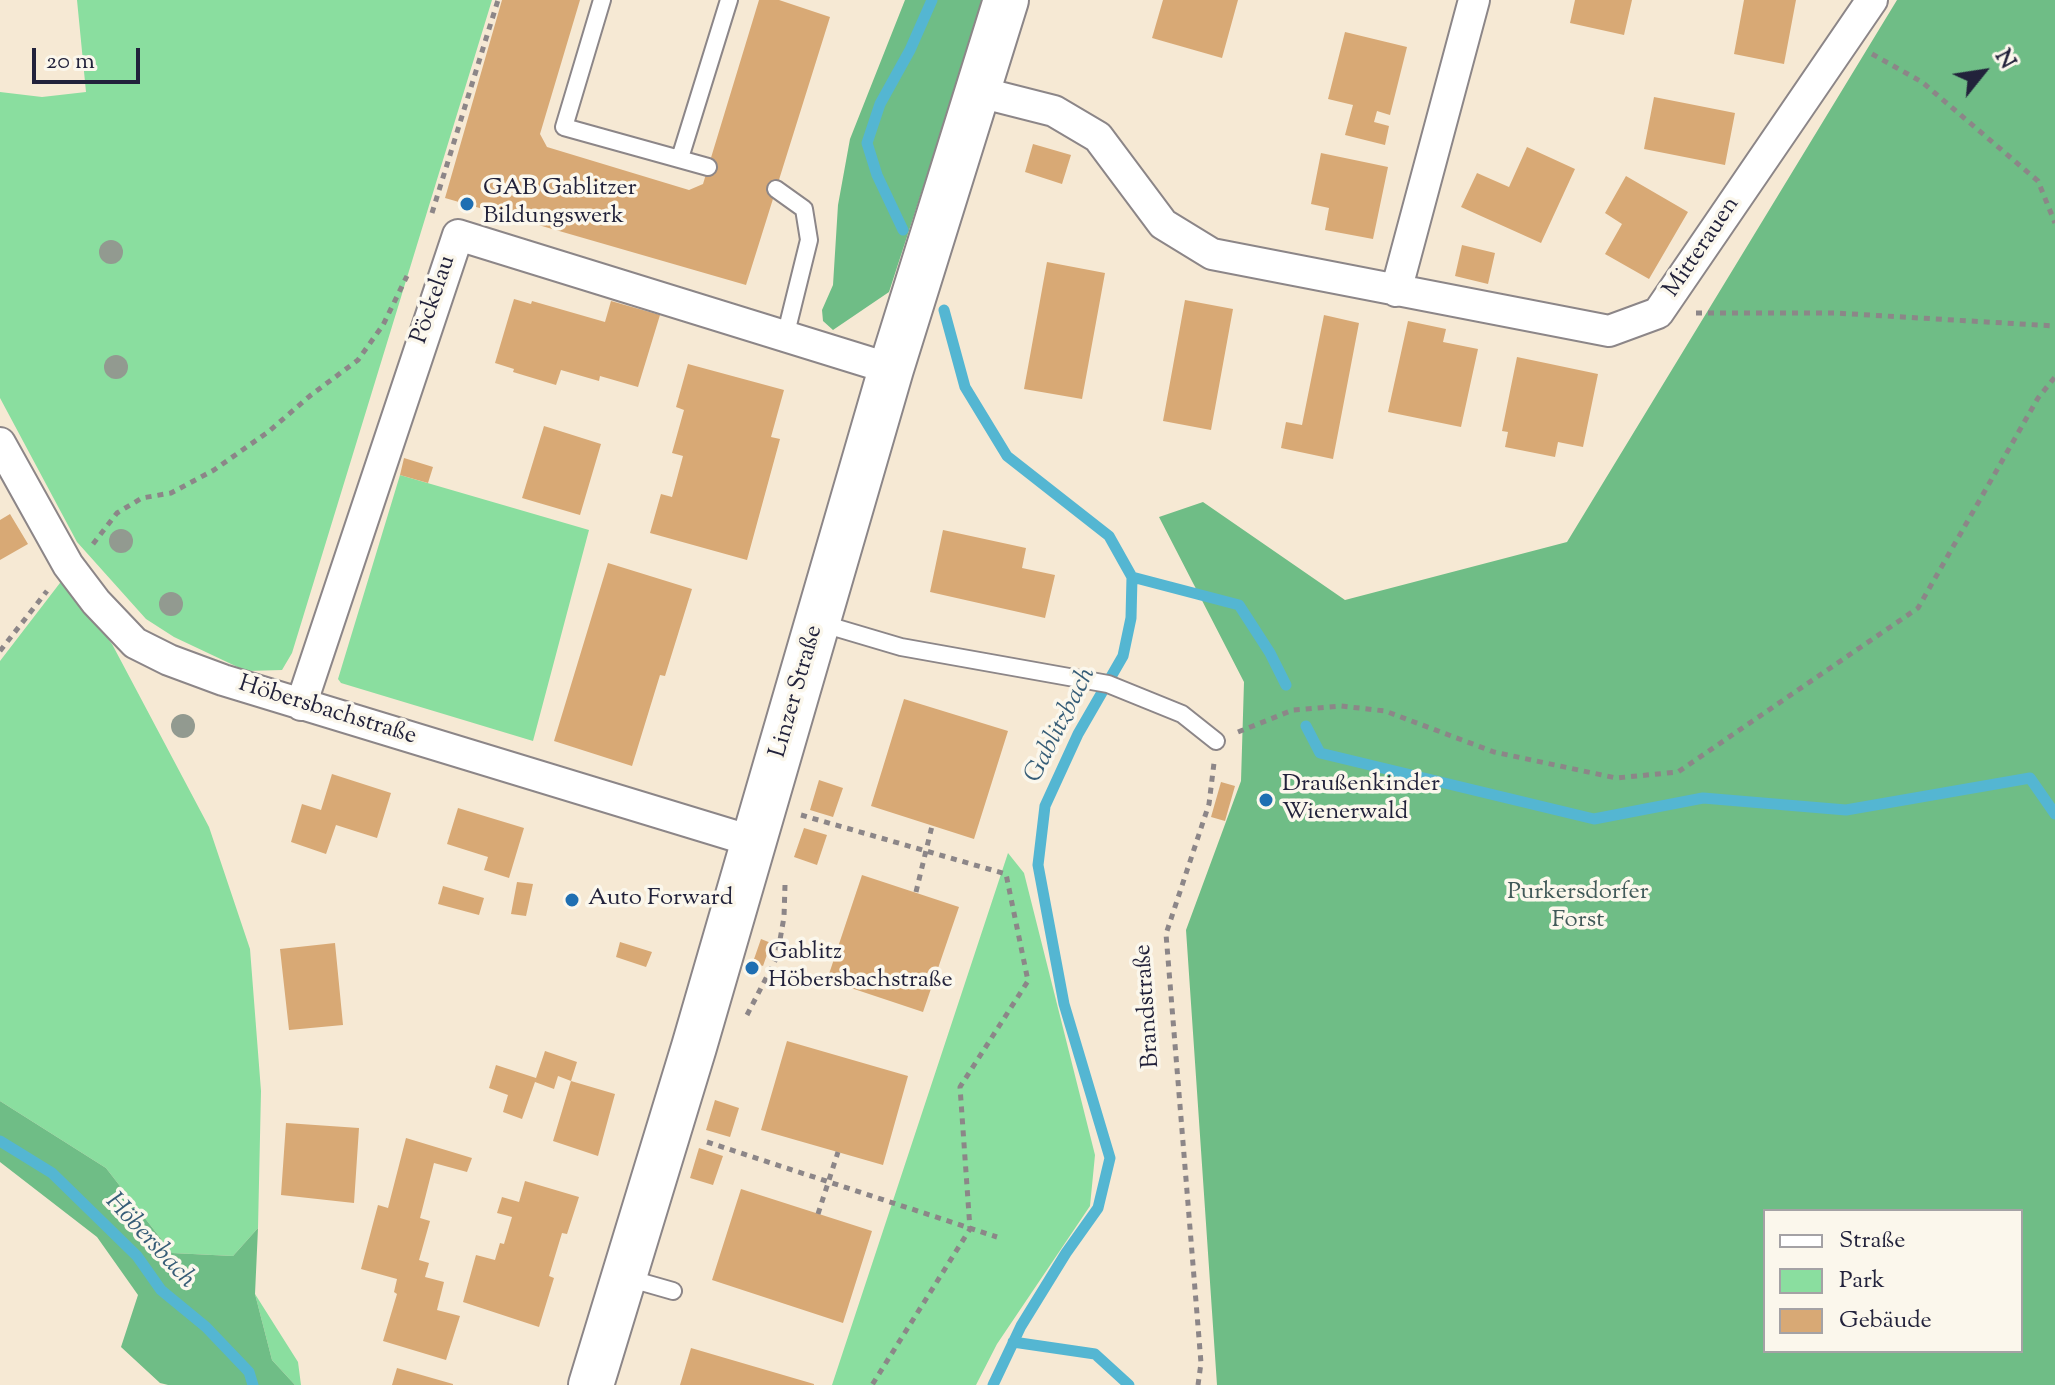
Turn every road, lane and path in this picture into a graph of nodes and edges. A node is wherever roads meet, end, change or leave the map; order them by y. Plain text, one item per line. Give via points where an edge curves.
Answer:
1 (602, 0) edge
2 (729, 0) edge
3 (1006, 0) edge
4 (1474, 0) edge
5 (1872, 0) edge
6 (1845, 39) junction
7 (979, 92) junction
8 (680, 158) junction
9 (708, 167) dead end
10 (776, 189) dead end
11 (2055, 223) edge
12 (412, 268) dead end
13 (1396, 291) junction
14 (1658, 313) junction
15 (2055, 326) edge
16 (785, 337) junction
17 (891, 369) junction
18 (2055, 377) edge
19 (0, 443) edge
20 (68, 565) junction
21 (819, 623) junction
22 (0, 651) edge
23 (301, 705) junction
24 (1216, 741) junction
25 (800, 815) dead end
26 (932, 826) dead end
27 (755, 842) junction
28 (927, 851) junction
29 (916, 892) dead end
30 (706, 1142) dead end
31 (838, 1152) dead end
32 (826, 1181) junction
33 (818, 1214) dead end
34 (970, 1229) junction
35 (997, 1237) dead end
36 (624, 1277) junction
37 (673, 1291) dead end
38 (591, 1385) edge
39 (872, 1385) edge
40 (1198, 1385) edge

1 - 8 lane via 564,127
2 - 8 lane
3 - 7 main road, Linzer Straße
4 - 13 street
5 - 6 street, Mitterauen
6 - 11 path via 1922,82 2038,181
6 - 14 street, Mitterauen
7 - 13 street, Mitterauen via 1054,111 1098,137 1163,224 1212,254
7 - 17 main road, Linzer Straße
8 - 9 lane
10 - 16 lane via 804,209 809,240
12 - 20 path via 358,360 214,470 117,513 98,539
13 - 14 street, Mitterauen via 1609,331
14 - 15 path via 1835,313
16 - 17 street, Pöckelau
16 - 23 street, Pöckelau via 458,235
17 - 21 main road, Linzer Straße
18 - 24 path via 1918,608 1678,772 1616,778 1494,752 1385,711 1341,706 1293,710
19 - 20 street, Höbersbachstraße
20 - 22 path
20 - 23 street, Höbersbachstraße via 135,643 209,675
21 - 24 lane via 901,647 1118,688 1182,714
21 - 27 main road, Linzer Straße
23 - 27 street, Höbersbachstraße
24 - 40 path, Brandstraße via 1209,804 1166,934 1201,1363
25 - 28 path
26 - 28 path
27 - 36 main road, Linzer Straße
28 - 29 path
28 - 34 path via 1006,874 1028,981 960,1087
30 - 32 path
31 - 32 path
32 - 33 path
32 - 34 path
34 - 35 path
34 - 39 path
36 - 37 lane
36 - 38 main road, Linzer Straße

